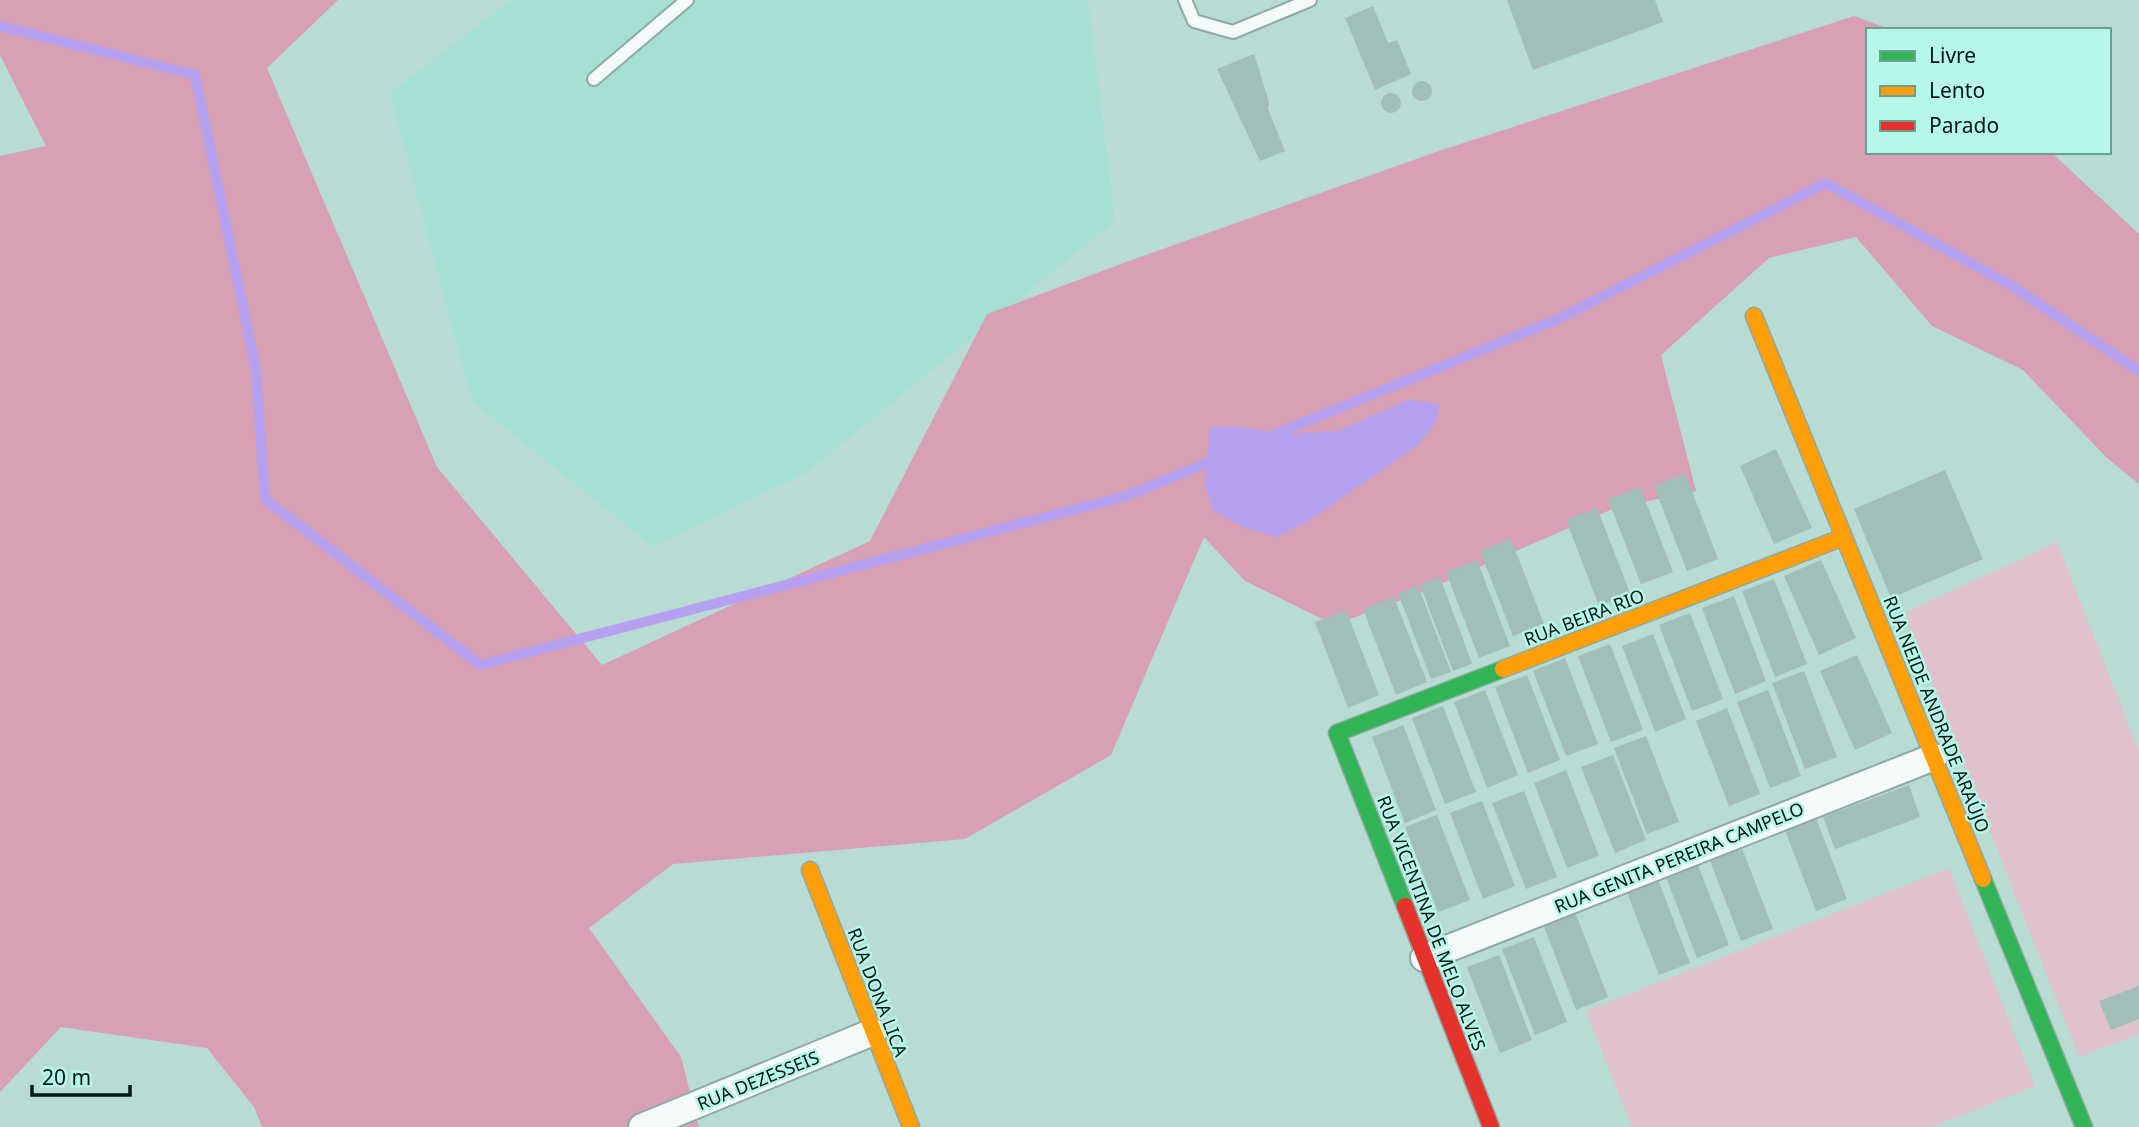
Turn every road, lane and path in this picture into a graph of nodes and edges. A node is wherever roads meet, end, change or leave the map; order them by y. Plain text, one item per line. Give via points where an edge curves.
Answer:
1 (687, 0) edge
2 (1185, 0) edge
3 (1310, 0) edge
4 (594, 79) dead end
5 (1754, 316) dead end
6 (1844, 537) junction
7 (1338, 733) joint
8 (1934, 757) junction
9 (810, 870) dead end
10 (1424, 958) junction
11 (873, 1032) junction
12 (642, 1127) edge
13 (911, 1127) edge
14 (1491, 1127) edge
15 (2084, 1127) edge

1 - 4 lane
2 - 3 lane via 1194,21 1233,32
5 - 6 street, RUA NEIDE ANDRADE ARAÚJO
6 - 7 street, RUA BEIRA RIO
6 - 8 street, RUA NEIDE ANDRADE ARAÚJO
7 - 10 street, RUA VICENTINA DE MELO ALVES
8 - 10 street, RUA GENITA PEREIRA CAMPELO
8 - 15 street, RUA NEIDE ANDRADE ARAÚJO
9 - 11 street, RUA DONA LICA
10 - 14 street, RUA VICENTINA DE MELO ALVES
11 - 12 street, RUA DEZESSEIS
11 - 13 street, RUA DONA LICA

